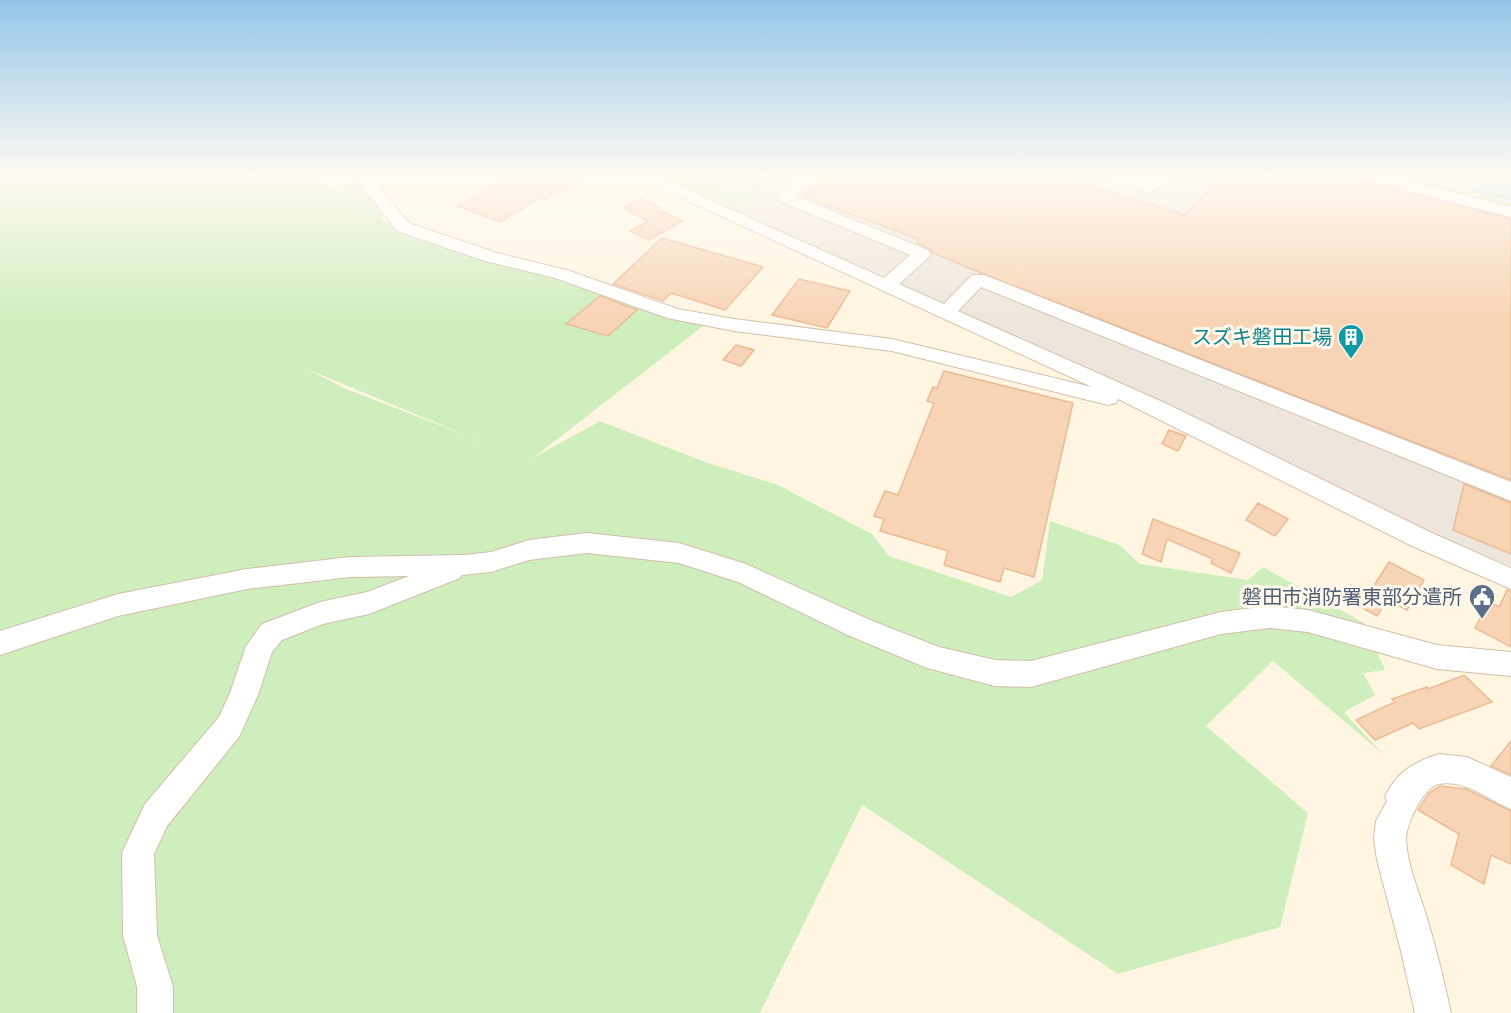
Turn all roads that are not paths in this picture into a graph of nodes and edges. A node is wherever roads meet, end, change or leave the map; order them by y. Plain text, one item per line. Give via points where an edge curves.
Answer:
1 (400, 223) edge
2 (747, 223) edge
3 (847, 223) edge
4 (886, 286) junction
5 (945, 313) junction
6 (1157, 408) junction
7 (1511, 492) edge
8 (465, 565) junction
9 (1511, 579) edge
10 (0, 643) edge
11 (1511, 664) edge
12 (1511, 794) edge
13 (155, 1013) edge
14 (1432, 1013) edge

1 - 6 street via 674,314 892,345
2 - 4 street
3 - 4 street via 922,254
4 - 5 street
5 - 6 street
5 - 7 street via 978,279
6 - 9 street via 1420,539
8 - 10 street via 350,567 248,579 118,605
8 - 11 street via 491,562 529,550 587,543 679,553 746,574 860,628 938,659 995,673 1031,674 1221,623 1269,617 1308,621 1437,657
8 - 13 street via 369,603 320,613 272,632 260,646 229,726 156,815 138,853 140,935 155,987
12 - 14 street via 1476,773 1435,768 1411,781 1401,797 1404,803 1392,821 1393,860

